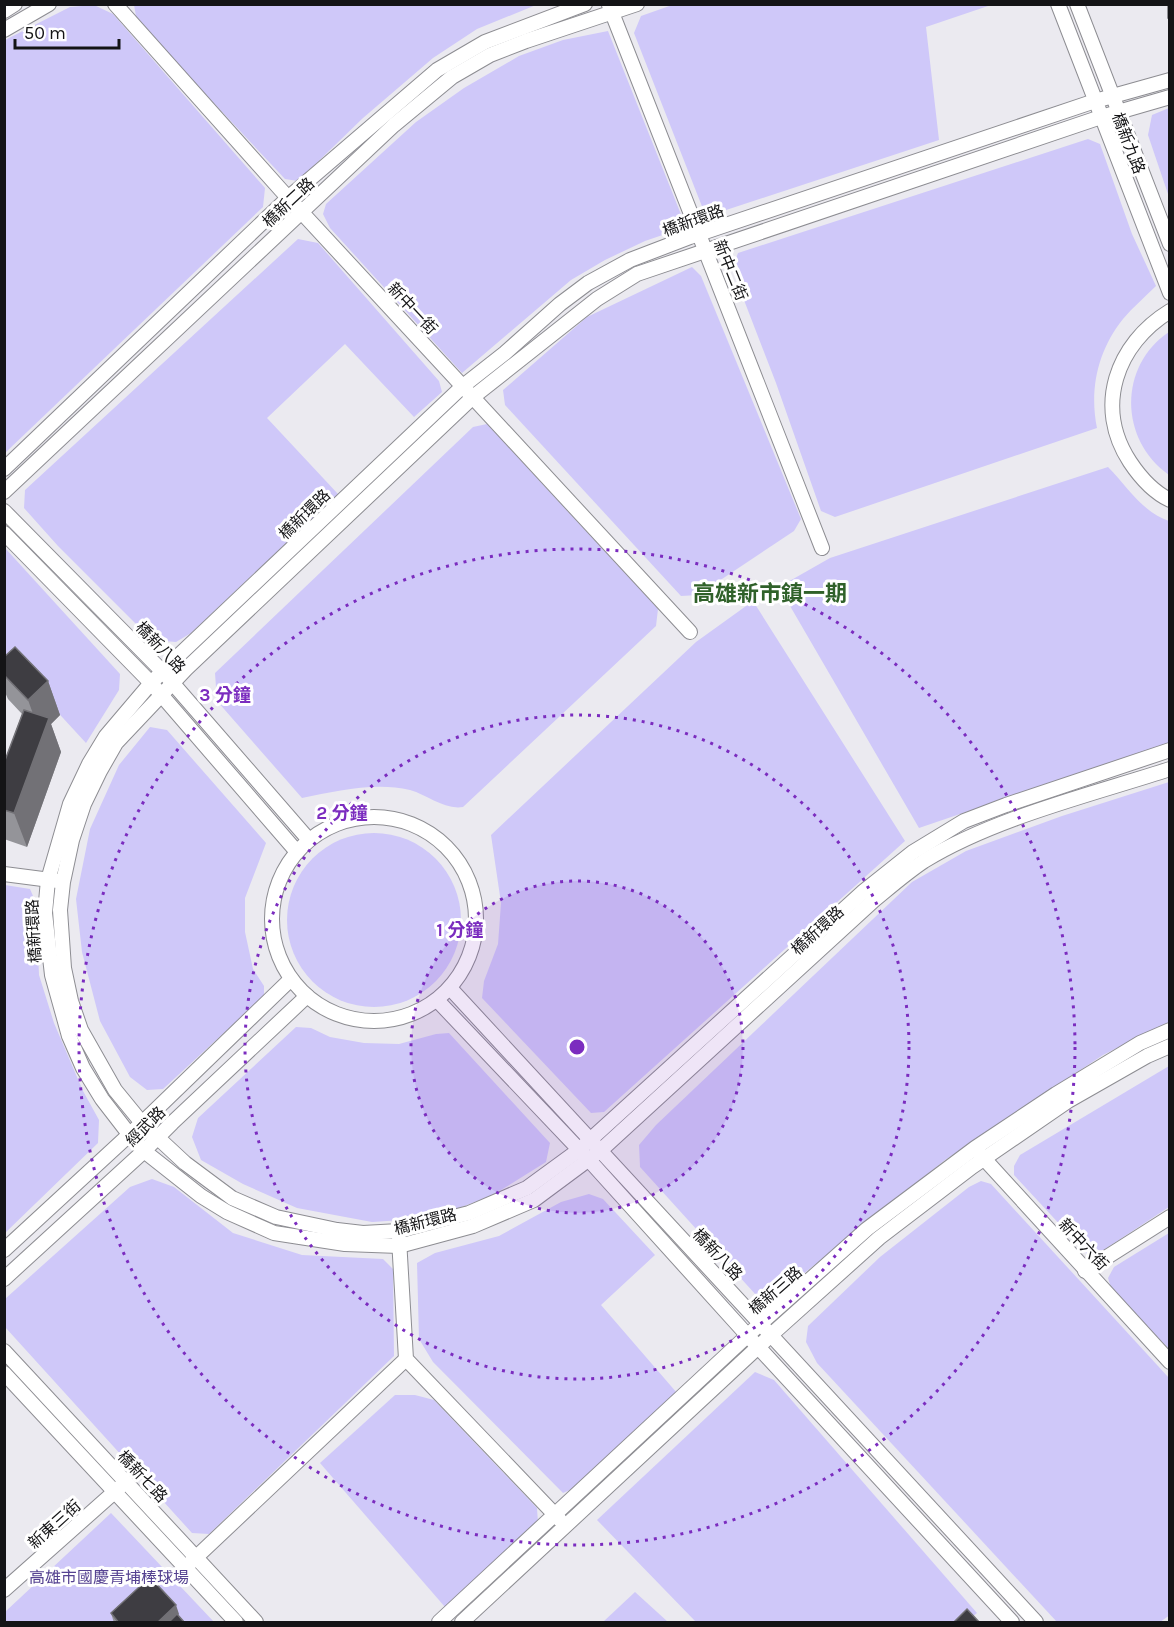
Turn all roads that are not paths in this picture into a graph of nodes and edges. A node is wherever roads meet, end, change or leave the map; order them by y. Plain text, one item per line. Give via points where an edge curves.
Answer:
1 (15, 4) edge
2 (49, 4) edge
3 (115, 4) edge
4 (585, 4) edge
5 (637, 4) edge
6 (1058, 4) edge
7 (1077, 4) edge
8 (611, 8) edge
9 (4, 11) edge
10 (4, 30) edge
11 (1170, 80) edge
12 (1112, 96) junction
13 (1170, 97) edge
14 (1095, 101) junction
15 (1119, 112) junction
16 (1101, 117) junction
17 (289, 198) junction
18 (301, 212) junction
19 (699, 234) junction
20 (1170, 244) edge
21 (705, 251) junction
22 (1170, 293) edge
23 (1170, 311) edge
24 (463, 386) junction
25 (473, 397) junction
26 (4, 469) edge
27 (4, 492) edge
28 (1170, 500) edge
29 (4, 511) edge
30 (4, 534) edge
31 (822, 548) dead end
32 (690, 632) dead end
33 (167, 678) junction
34 (151, 683) junction
35 (161, 694) junction
36 (1170, 750) edge
37 (1170, 769) edge
38 (309, 840) junction
39 (297, 852) junction
40 (4, 874) edge
41 (48, 880) junction
42 (63, 882) junction
43 (291, 979) junction
44 (450, 988) junction
45 (307, 996) junction
46 (437, 1000) junction
47 (1170, 1030) edge
48 (1170, 1046) edge
49 (142, 1123) junction
50 (129, 1134) junction
51 (156, 1138) junction
52 (590, 1140) junction
53 (579, 1150) junction
54 (144, 1151) junction
55 (979, 1154) junction
56 (595, 1155) junction
57 (1170, 1217) edge
58 (399, 1231) junction
59 (399, 1246) junction
60 (4, 1250) edge
61 (1085, 1270) junction
62 (4, 1279) edge
63 (760, 1324) junction
64 (771, 1335) junction
65 (748, 1336) junction
66 (758, 1347) junction
67 (4, 1351) edge
68 (406, 1359) junction
69 (1170, 1362) edge
70 (4, 1373) edge
71 (126, 1482) junction
72 (114, 1491) junction
73 (555, 1515) junction
74 (566, 1526) junction
75 (196, 1558) junction
76 (185, 1568) junction
77 (4, 1590) edge
78 (236, 1623) edge
79 (256, 1623) edge
80 (438, 1623) edge
81 (462, 1623) edge
82 (1012, 1623) edge
83 (1036, 1623) edge

1 - 9 street
2 - 10 street
3 - 17 street, 新中一街
4 - 17 street, 橋新二路 via 485,42 436,70
5 - 8 street, 橋新二路
6 - 14 street, 橋新九路
7 - 12 street, 橋新九路
8 - 18 street, 橋新二路 via 499,51 452,77 394,124
8 - 19 street, 新中二街
11 - 12 street, 橋新環路
12 - 14 street, 橋新環路
12 - 15 street, 橋新九路
13 - 15 street, 橋新環路
14 - 16 street, 橋新九路
14 - 19 street, 橋新環路
15 - 16 street, 橋新環路
15 - 20 street, 橋新九路
16 - 21 street, 橋新環路
16 - 22 street, 橋新九路
17 - 18 street, 新中一街
17 - 26 street, 橋新二路
18 - 24 street, 新中一街
18 - 27 street, 橋新二路
19 - 21 street, 新中二街
19 - 24 street, 橋新環路 via 630,260 588,284
21 - 25 street, 橋新環路 via 637,274 597,298
21 - 31 street, 新中二街
23 - 28 street via 1136,338 1122,360 1112,408 1122,450 1138,476
24 - 25 street, 新中一街
24 - 33 street, 橋新環路
25 - 32 street, 新中一街
25 - 33 street, 橋新環路
29 - 33 street, 橋新八路
30 - 34 street, 橋新八路
33 - 34 street, 橋新環路
33 - 35 street, 橋新環路
33 - 38 street, 橋新八路
34 - 35 street, 橋新八路
34 - 41 street, 橋新環路 via 106,736 89,764 70,804
35 - 39 street, 橋新八路
35 - 42 street, 橋新環路 via 116,743 100,771 75,831
36 - 52 street, 橋新環路 via 964,821 913,852 864,891
37 - 56 street, 橋新環路 via 974,835 923,862 873,901
38 - 39 street
38 - 44 street via 331,826 359,818 388,817 416,825 452,852 468,877 476,905 476,935 466,963
39 - 43 street via 278,882 272,915 276,949
40 - 41 street
41 - 42 street
41 - 50 street, 橋新環路 via 48,946 62,1014 83,1068
42 - 49 street, 橋新環路 via 62,941 71,1001 96,1060
43 - 45 street
43 - 49 street, 經武路
44 - 46 street
44 - 52 street, 橋新八路
45 - 46 street via 337,1014 371,1021 406,1016
45 - 51 street, 經武路
46 - 53 street, 橋新八路
47 - 55 street, 橋新三路 via 1140,1043 1056,1094
48 - 55 street, 橋新三路
49 - 50 street, 經武路
49 - 51 street, 橋新環路
50 - 54 street, 橋新環路
50 - 60 street, 經武路
51 - 54 street, 經武路
51 - 58 street, 橋新環路 via 232,1198 276,1217 363,1233
52 - 53 street, 橋新環路
52 - 56 street, 橋新八路
53 - 56 street, 橋新八路
53 - 58 street, 橋新環路 via 527,1188 469,1213
54 - 59 street, 橋新環路 via 201,1196 274,1233 345,1244
54 - 62 street, 經武路
55 - 61 street, 新中六街
55 - 63 street, 橋新三路 via 867,1229
55 - 64 street, 橋新三路
56 - 59 street, 橋新環路 via 534,1200 473,1226
56 - 63 street, 橋新八路
56 - 65 street, 橋新八路
57 - 61 street
58 - 59 street
59 - 68 street
61 - 69 street, 新中六街
63 - 64 street, 橋新八路
63 - 65 street, 橋新三路
64 - 66 street, 橋新三路
64 - 83 street, 橋新八路
65 - 66 street, 橋新八路
65 - 73 street, 橋新三路
66 - 74 street, 橋新三路
66 - 82 street, 橋新八路
67 - 71 street, 橋新七路
68 - 73 street
68 - 75 street
70 - 72 street, 橋新七路
71 - 72 street, 新東三街
71 - 75 street, 橋新七路
72 - 76 street, 橋新七路
72 - 77 street, 新東三街
73 - 74 street
73 - 80 street, 橋新三路
74 - 81 street, 橋新三路
75 - 76 street
75 - 79 street, 橋新七路
76 - 78 street, 橋新七路

